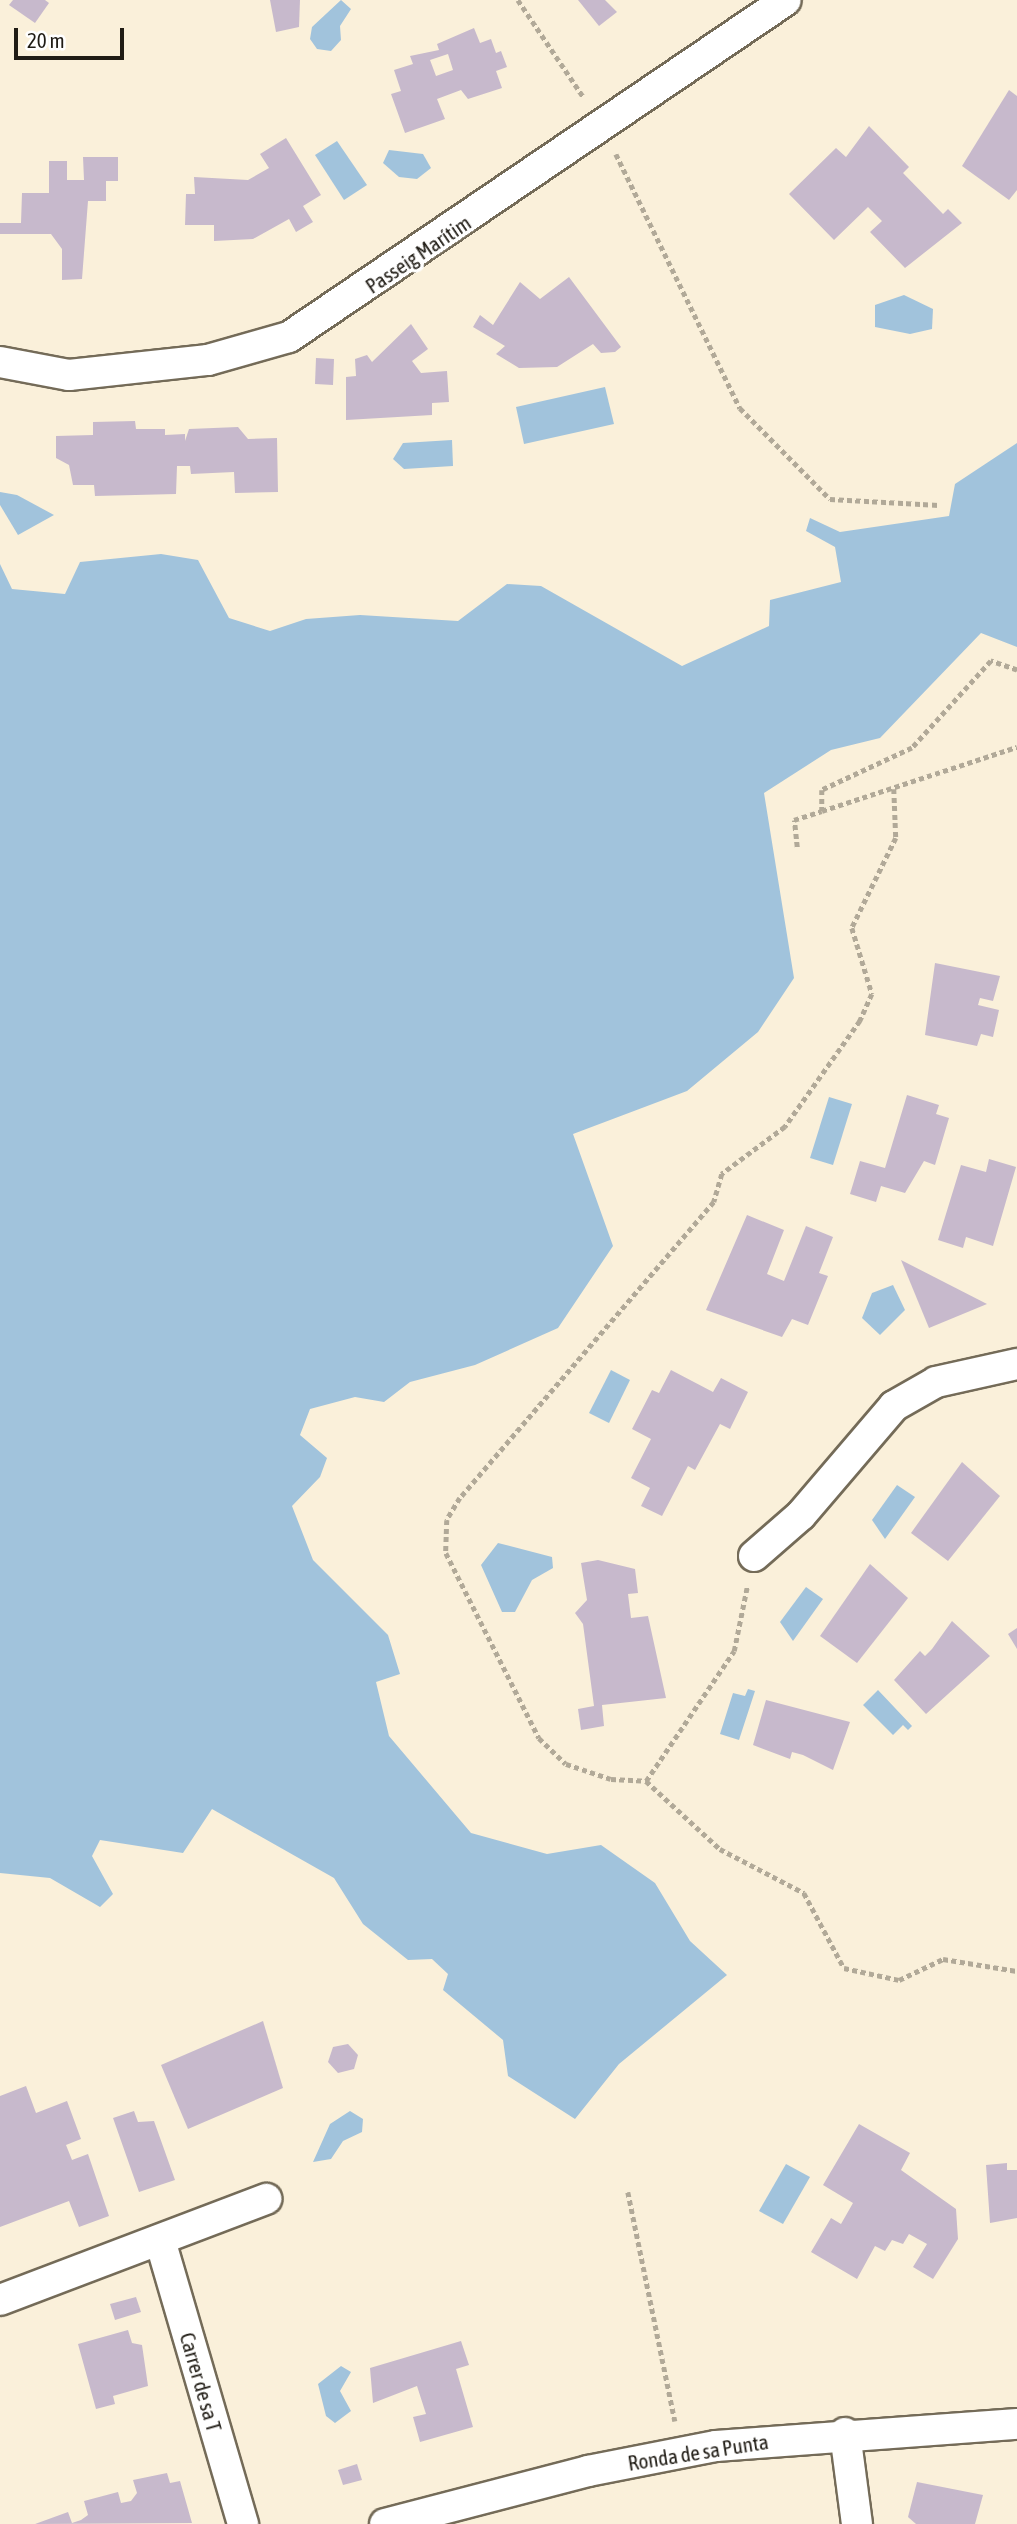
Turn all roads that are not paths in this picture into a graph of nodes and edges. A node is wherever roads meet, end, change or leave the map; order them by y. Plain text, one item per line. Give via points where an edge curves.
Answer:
1 (786, 0) edge
2 (0, 362) edge
3 (1017, 1364) edge
4 (754, 1556) road end
5 (265, 2199) dead end
6 (160, 2240) junction
7 (0, 2300) edge
8 (1017, 2424) edge
9 (845, 2433) junction
10 (243, 2524) edge
11 (385, 2524) edge
12 (857, 2524) edge

1 - 2 street, Passeig Marítim via 289,337 208,360 69,375
3 - 4 street via 936,1382 894,1406 801,1516
5 - 6 street
6 - 7 street
6 - 10 street, Carrer de sa T
8 - 9 street, Ronda de sa Punta
9 - 11 street, Ronda de sa Punta via 682,2452
9 - 12 street

